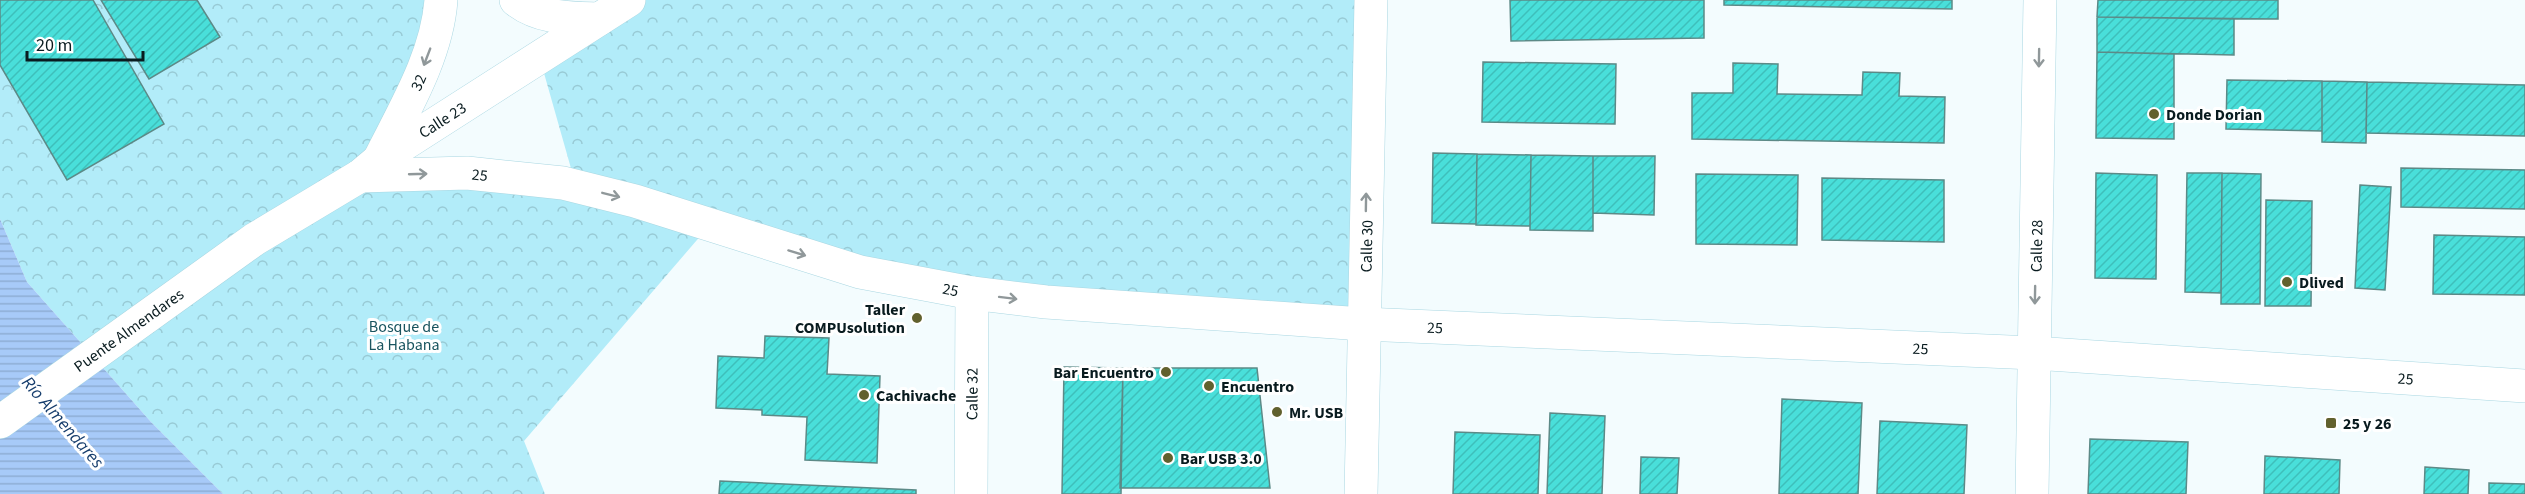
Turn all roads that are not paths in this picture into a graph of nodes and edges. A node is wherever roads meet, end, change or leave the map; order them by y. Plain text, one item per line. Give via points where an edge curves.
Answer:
1 (441, 0) edge
2 (516, 0) edge
3 (629, 0) edge
4 (1371, 0) edge
5 (2040, 0) edge
6 (599, 20) junction
7 (369, 168) junction
8 (255, 239) joint
9 (972, 293) junction
10 (1363, 324) junction
11 (2034, 353) junction
12 (2525, 386) edge
13 (0, 422) edge
14 (971, 494) edge
15 (1361, 494) edge
16 (2032, 494) edge

1 -> 7 main road, 32 via 432,42 416,85
2 - 6 main road via 551,16
3 - 6 main road, Calle 23
10 -> 4 main road, Calle 30
5 -> 11 main road, Calle 28
6 - 7 main road, Calle 23
7 - 8 main road, Calle 23
7 -> 9 main road, 25 via 467,172 563,183 635,201 860,272
8 - 13 main road, Puente Almendares
9 -> 10 main road, 25 via 1046,302
9 - 14 main road, Calle 32
10 - 11 main road, 25
10 - 15 main road, Calle 30
11 - 12 main road, 25
11 - 16 main road, Calle 28

